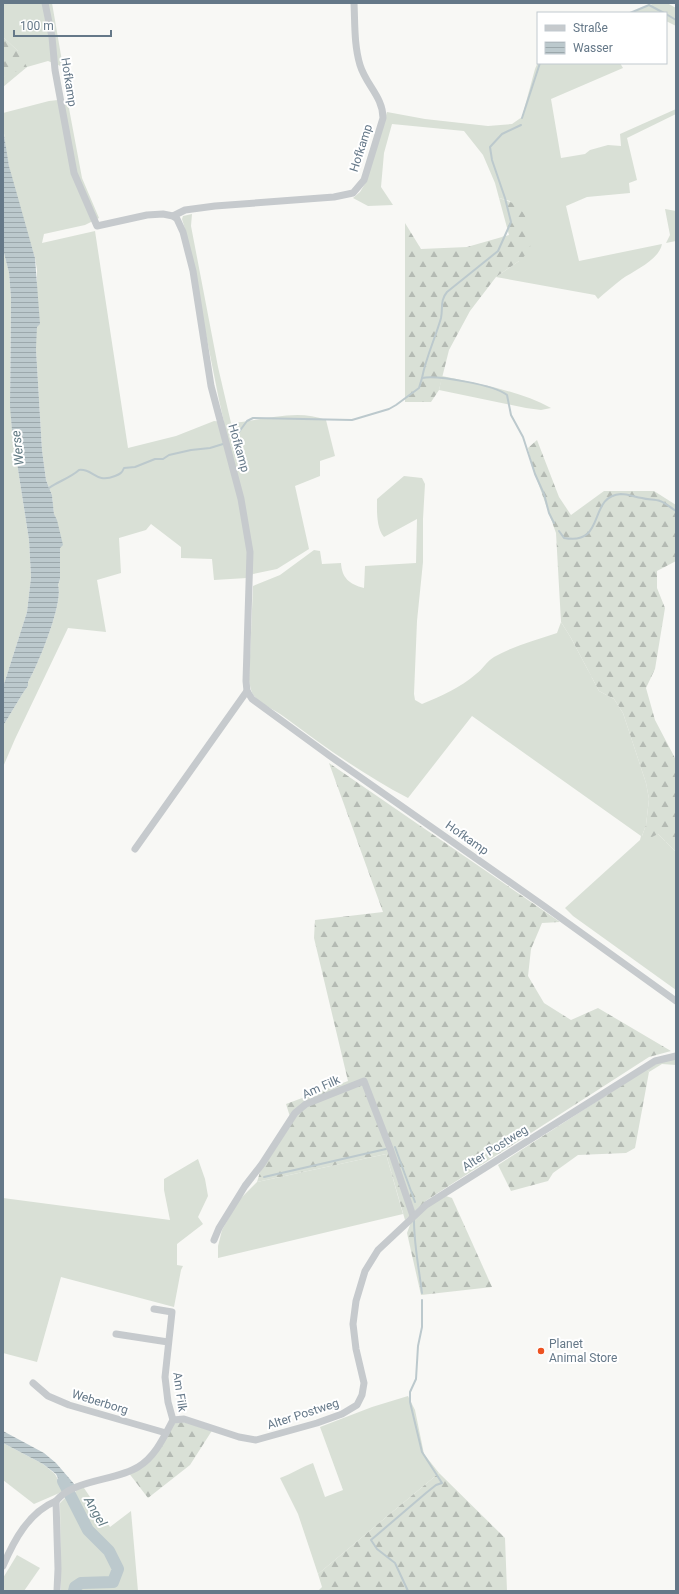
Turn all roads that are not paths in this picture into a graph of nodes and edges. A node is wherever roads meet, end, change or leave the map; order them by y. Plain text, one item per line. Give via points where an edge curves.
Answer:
1 (45, 3) edge
2 (354, 3) edge
3 (173, 216) junction
4 (247, 691) junction
5 (135, 849) dead end
6 (676, 1001) edge
7 (676, 1056) edge
8 (413, 1216) junction
9 (214, 1240) dead end
10 (154, 1309) dead end
11 (116, 1334) dead end
12 (168, 1342) junction
13 (33, 1383) dead end
14 (173, 1420) junction
15 (166, 1433) junction
16 (56, 1501) junction
17 (3, 1566) edge
18 (57, 1591) edge

1 - 3 street, Hofkamp via 74,173 97,226 152,215
2 - 3 street, Hofkamp via 356,50 360,66 383,109 364,180 353,193 334,197 215,206 185,210
3 - 4 street, Hofkamp via 180,224 187,247 211,386 242,499 250,552
4 - 5 street
4 - 6 street, Hofkamp via 259,705
7 - 8 street, Alter Postweg via 655,1061 426,1204
8 - 9 street, Am Filk via 364,1081 306,1104 295,1113 245,1186
8 - 14 street, Alter Postweg via 378,1250 365,1271 356,1301 352,1324 364,1383 357,1405 342,1414 317,1423 256,1440 184,1419
10 - 12 street, Am Filk via 172,1312
11 - 12 street
12 - 14 street, Am Filk via 165,1377
13 - 15 street, Weberborg via 48,1396 69,1405
14 - 15 street
15 - 16 street via 152,1455 139,1467 78,1487 60,1496
16 - 17 street via 35,1513 19,1534
16 - 18 street

